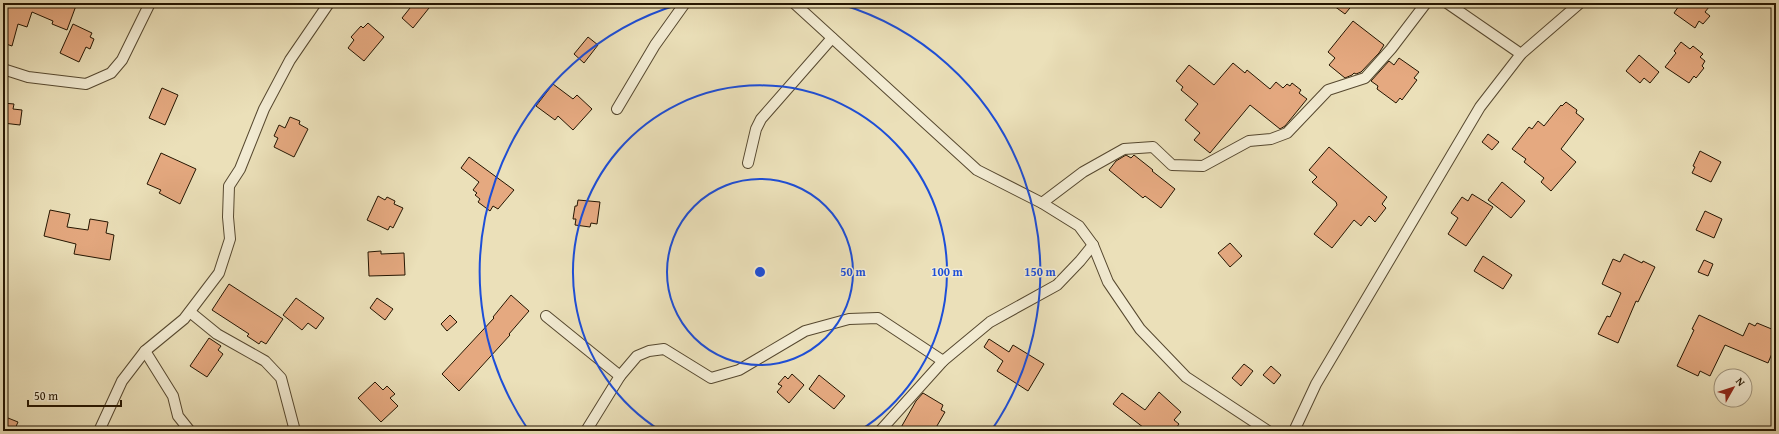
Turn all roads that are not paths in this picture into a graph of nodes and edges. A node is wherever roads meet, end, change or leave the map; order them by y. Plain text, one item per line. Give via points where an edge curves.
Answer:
1 (150, 3) edge
2 (329, 3) edge
3 (685, 3) edge
4 (794, 3) edge
5 (1426, 3) edge
6 (1447, 3) edge
7 (1460, 3) edge
8 (1580, 3) edge
9 (1463, 14) junction
10 (832, 38) junction
11 (1521, 54) junction
12 (3, 69) edge
13 (618, 109) dead end
14 (748, 163) dead end
15 (1042, 203) junction
16 (1093, 245) junction
17 (190, 312) junction
18 (546, 316) dead end
19 (145, 351) junction
20 (943, 361) junction
21 (620, 376) junction
22 (99, 431) edge
23 (190, 431) edge
24 (295, 431) edge
25 (586, 431) edge
26 (880, 431) edge
27 (1268, 431) edge
28 (1294, 431) edge

1 - 12 street via 122,60 111,72 86,84 28,77
2 - 17 street via 290,60 264,109 240,169 229,186 230,239 219,273
3 - 13 street via 655,45
4 - 10 street
5 - 15 street via 1365,78 1328,90 1287,133 1271,139 1249,141 1203,166 1172,165 1153,147 1124,149 1082,172
6 - 9 street
7 - 9 street
8 - 11 street
9 - 11 street
10 - 14 street via 760,119
10 - 15 street via 977,170
11 - 28 street via 1480,107 1316,384
15 - 16 street via 1078,226
16 - 20 street via 1056,285 990,322
16 - 27 street via 1108,282 1140,329 1186,377
17 - 19 street
17 - 24 street via 217,334 265,361 281,378
18 - 21 street
19 - 22 street via 122,380
19 - 23 street via 173,396 178,416
20 - 21 street via 878,318 849,319 805,331 739,370 711,378 664,349 637,356
20 - 26 street
21 - 25 street

